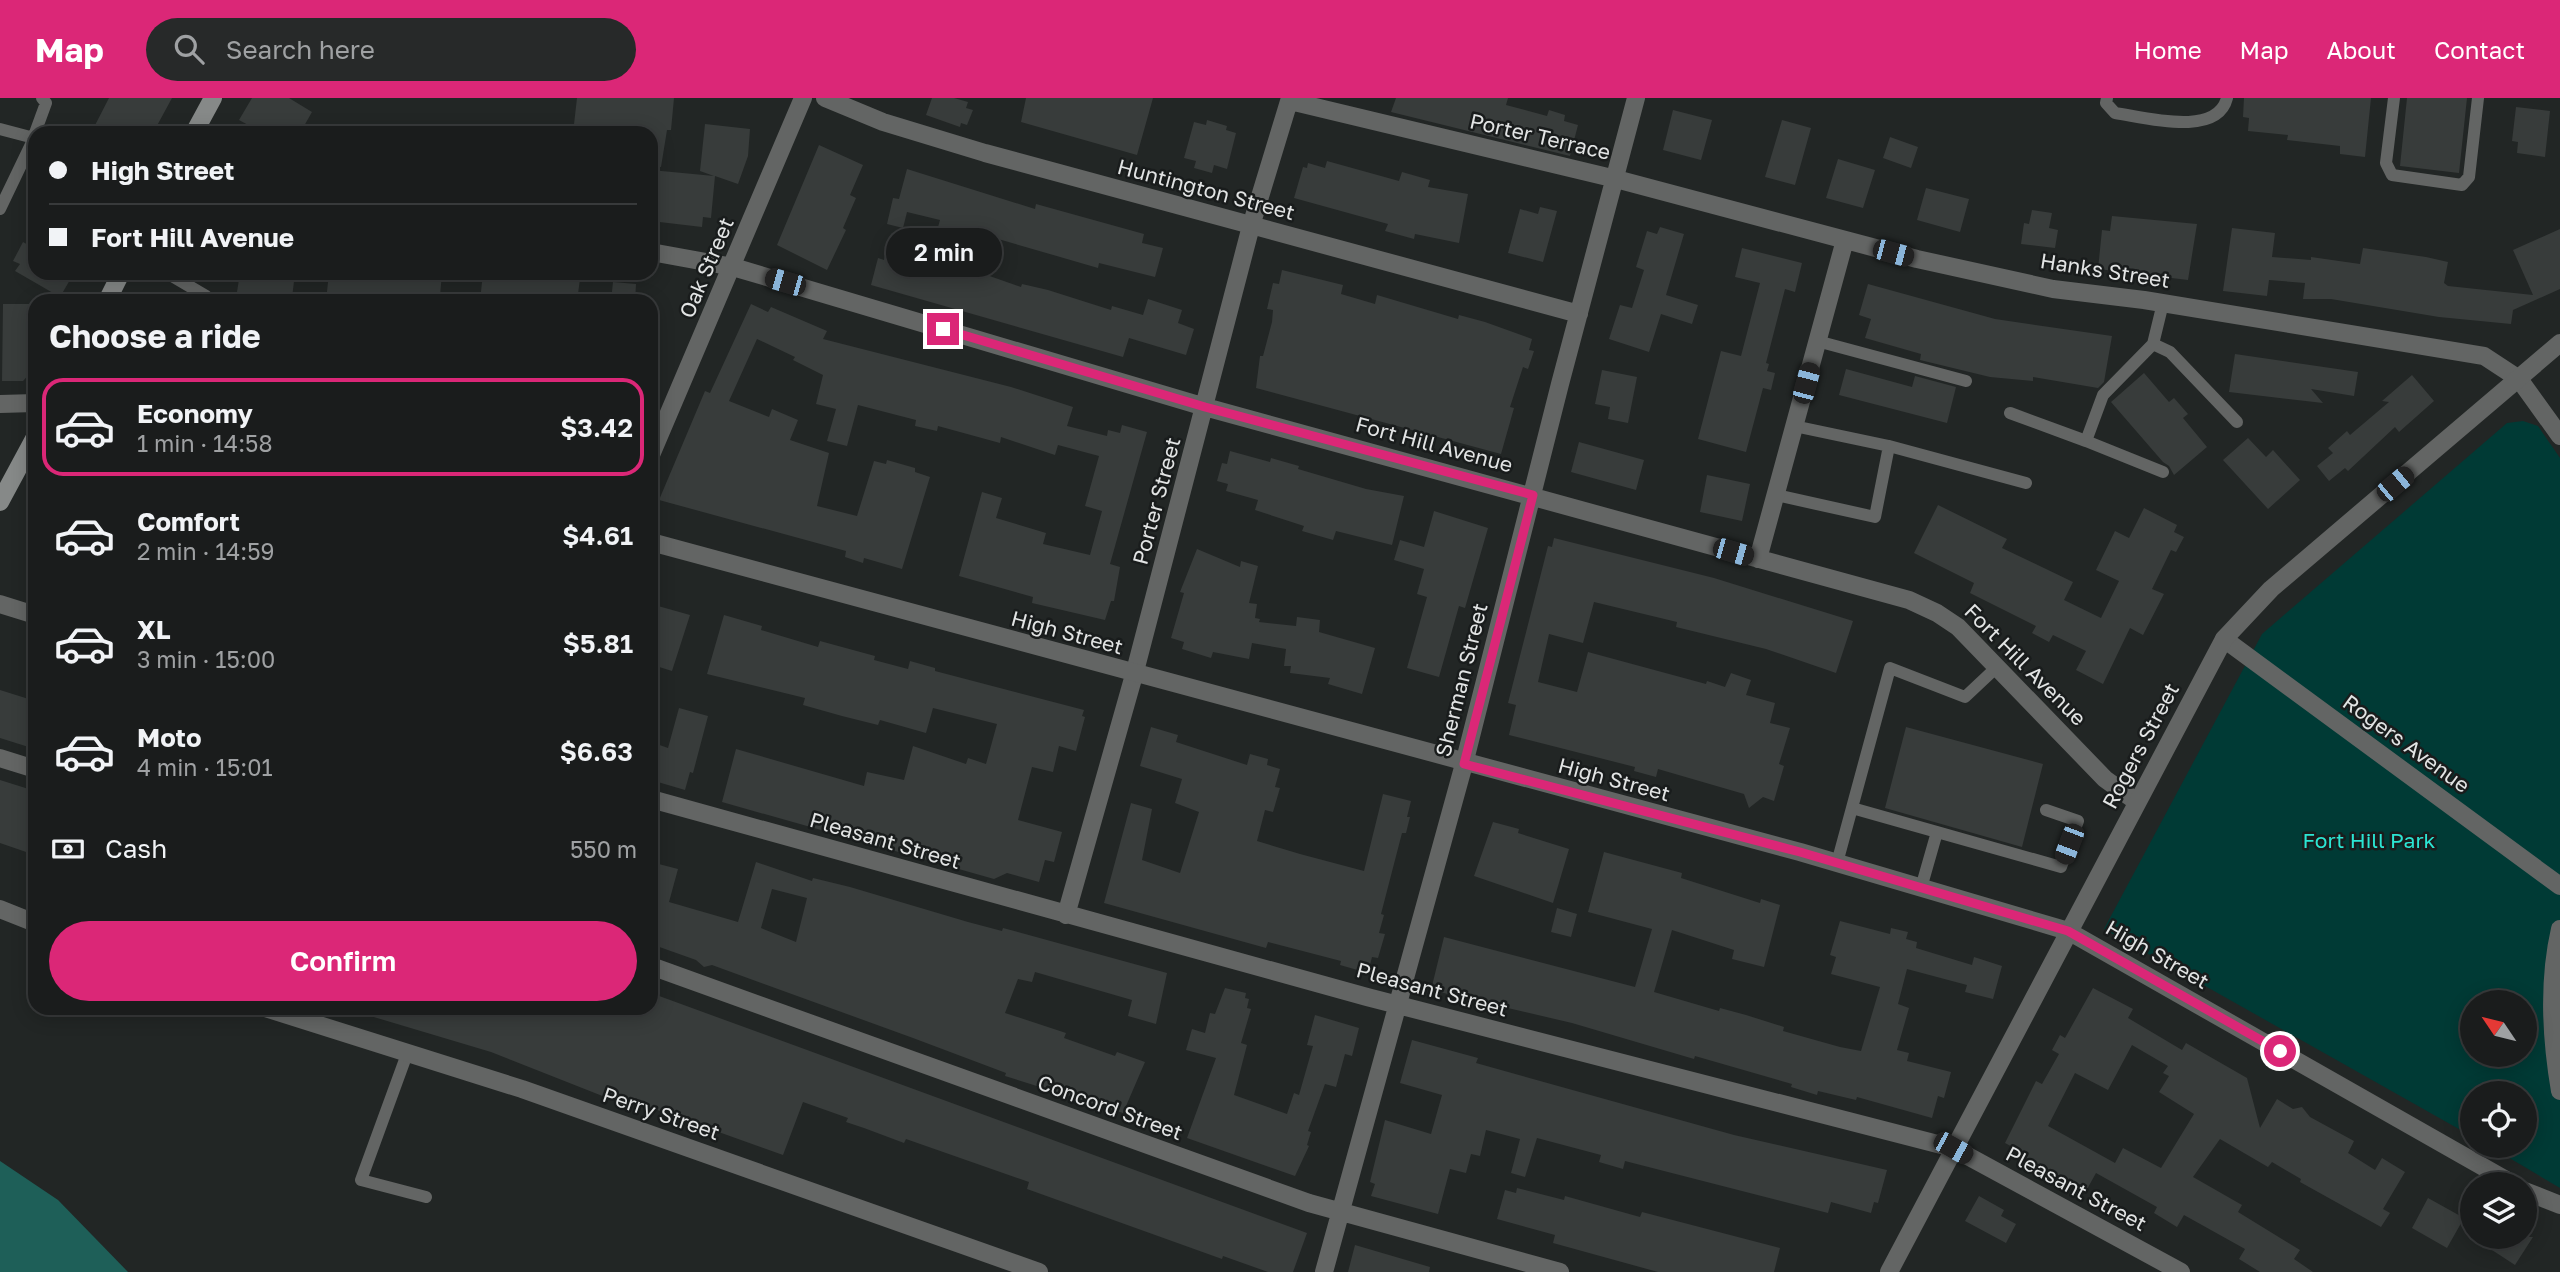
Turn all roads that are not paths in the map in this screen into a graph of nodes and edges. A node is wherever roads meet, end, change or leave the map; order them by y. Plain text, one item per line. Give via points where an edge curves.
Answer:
1 (42, 98) edge
2 (213, 98) edge
3 (803, 98) edge
4 (825, 98) edge
5 (1636, 98) edge
6 (2107, 98) edge
7 (2227, 98) edge
8 (2394, 98) edge
9 (2479, 98) edge
10 (1290, 100) edge
11 (38, 126) edge
12 (198, 126) edge
13 (0, 129) edge
14 (28, 134) edge
15 (28, 150) edge
16 (1616, 179) junction
17 (0, 209) edge
18 (1251, 226) junction
19 (1845, 240) junction
20 (658, 253) edge
21 (733, 267) junction
22 (179, 280) edge
23 (203, 294) edge
24 (2163, 303) junction
25 (1579, 314) junction
26 (1817, 341) junction
27 (2560, 343) edge
28 (2153, 344) junction
29 (2519, 379) junction
30 (1966, 381) dead end
31 (28, 403) edge
32 (0, 404) edge
33 (1205, 407) junction
34 (2010, 413) dead end
35 (2237, 422) dead end
36 (1794, 426) junction
37 (2560, 436) edge
38 (658, 439) edge
39 (2086, 441) junction
40 (1889, 446) junction
41 (28, 450) edge
42 (2163, 471) dead end
43 (2026, 483) dead end
44 (1533, 495) junction
45 (1776, 495) junction
46 (0, 502) edge
47 (658, 544) edge
48 (1758, 559) junction
49 (0, 604) edge
50 (28, 613) edge
51 (2224, 639) junction
52 (1998, 666) junction
53 (1134, 675) junction
54 (0, 758) edge
55 (1464, 764) junction
56 (28, 767) edge
57 (658, 801) edge
58 (2137, 802) junction
59 (1852, 808) junction
60 (2046, 810) dead end
61 (1937, 832) junction
62 (1837, 863) junction
63 (2560, 886) edge
64 (1921, 888) junction
65 (0, 909) edge
66 (1066, 915) junction
67 (28, 920) edge
68 (2560, 929) edge
69 (2068, 931) junction
70 (658, 969) edge
71 (1399, 1005) junction
72 (287, 1015) edge
73 (407, 1054) junction
74 (2560, 1091) edge
75 (1953, 1148) junction
76 (2492, 1172) edge
77 (2537, 1196) edge
78 (426, 1197) dead end
79 (2560, 1205) edge
80 (1340, 1212) junction
81 (1039, 1272) edge
82 (1324, 1272) edge
83 (1560, 1272) edge
84 (1889, 1272) edge
85 (2181, 1272) edge

1 - 11 lane via 46,103
2 - 12 main road
3 - 21 street, Oak Street
4 - 18 street, Huntington Street via 916,133
5 - 16 street, Sherman Street
6 - 7 lane via 2115,113 2196,124 2216,114
8 - 9 lane via 2386,163 2392,175 2462,185 2469,177
10 - 16 street, Porter Terrace
10 - 18 street, Porter Street
13 - 14 lane
15 - 17 lane
16 - 19 street, Hanks Street
16 - 25 street, Sherman Street
18 - 25 street, Huntington Street
18 - 33 street, Porter Street
19 - 24 street, Hanks Street via 2053,289
19 - 26 street
20 - 21 street, Fort Hill Avenue
21 - 33 street, Fort Hill Avenue
21 - 38 street, Oak Street
22 - 23 lane
24 - 28 lane
24 - 29 street, Hanks Street via 2484,356
25 - 44 street, Sherman Street
26 - 30 lane
26 - 36 street
27 - 29 street, Rogers Street
28 - 35 lane via 2170,352
28 - 39 lane via 2102,395
29 - 37 street, Hanks Street
29 - 51 street, Rogers Street via 2271,589
31 - 32 street
33 - 44 street, Fort Hill Avenue
33 - 53 street, Porter Street
34 - 39 lane
36 - 40 lane
36 - 45 street
39 - 42 lane
40 - 43 lane
40 - 45 lane via 1875,517
41 - 46 main road
44 - 48 street, Fort Hill Avenue
44 - 55 street, Sherman Street
45 - 48 street
47 - 53 street, High Street
48 - 52 street, Fort Hill Avenue via 1909,600 1958,627
49 - 50 street
51 - 58 street, Rogers Street
51 - 63 street, Rogers Avenue
52 - 58 street, Fort Hill Avenue via 2105,779
52 - 59 lane via 1965,697 1890,668
53 - 55 street, High Street
53 - 66 street, Porter Street
54 - 56 street
55 - 62 street, High Street
55 - 71 street, Sherman Street
57 - 66 street, Pleasant Street
58 - 69 street, Rogers Street
59 - 61 lane
59 - 62 lane
60 - 61 lane via 2078,821 2060,867
61 - 64 lane
62 - 64 street, High Street
64 - 69 street, High Street
65 - 67 street
66 - 71 street, Pleasant Street
68 - 74 street via 2552,1001
69 - 75 street, Rogers Street
69 - 76 street, High Street
70 - 80 street, Concord Street
71 - 75 street, Pleasant Street
71 - 80 street, Sherman Street
72 - 73 street, Perry Street
73 - 78 lane via 361,1180
73 - 81 street, Perry Street via 522,1089
75 - 84 street, Rogers Street
75 - 85 street, Pleasant Street
77 - 79 street
80 - 82 street, Sherman Street
80 - 83 street, Concord Street

